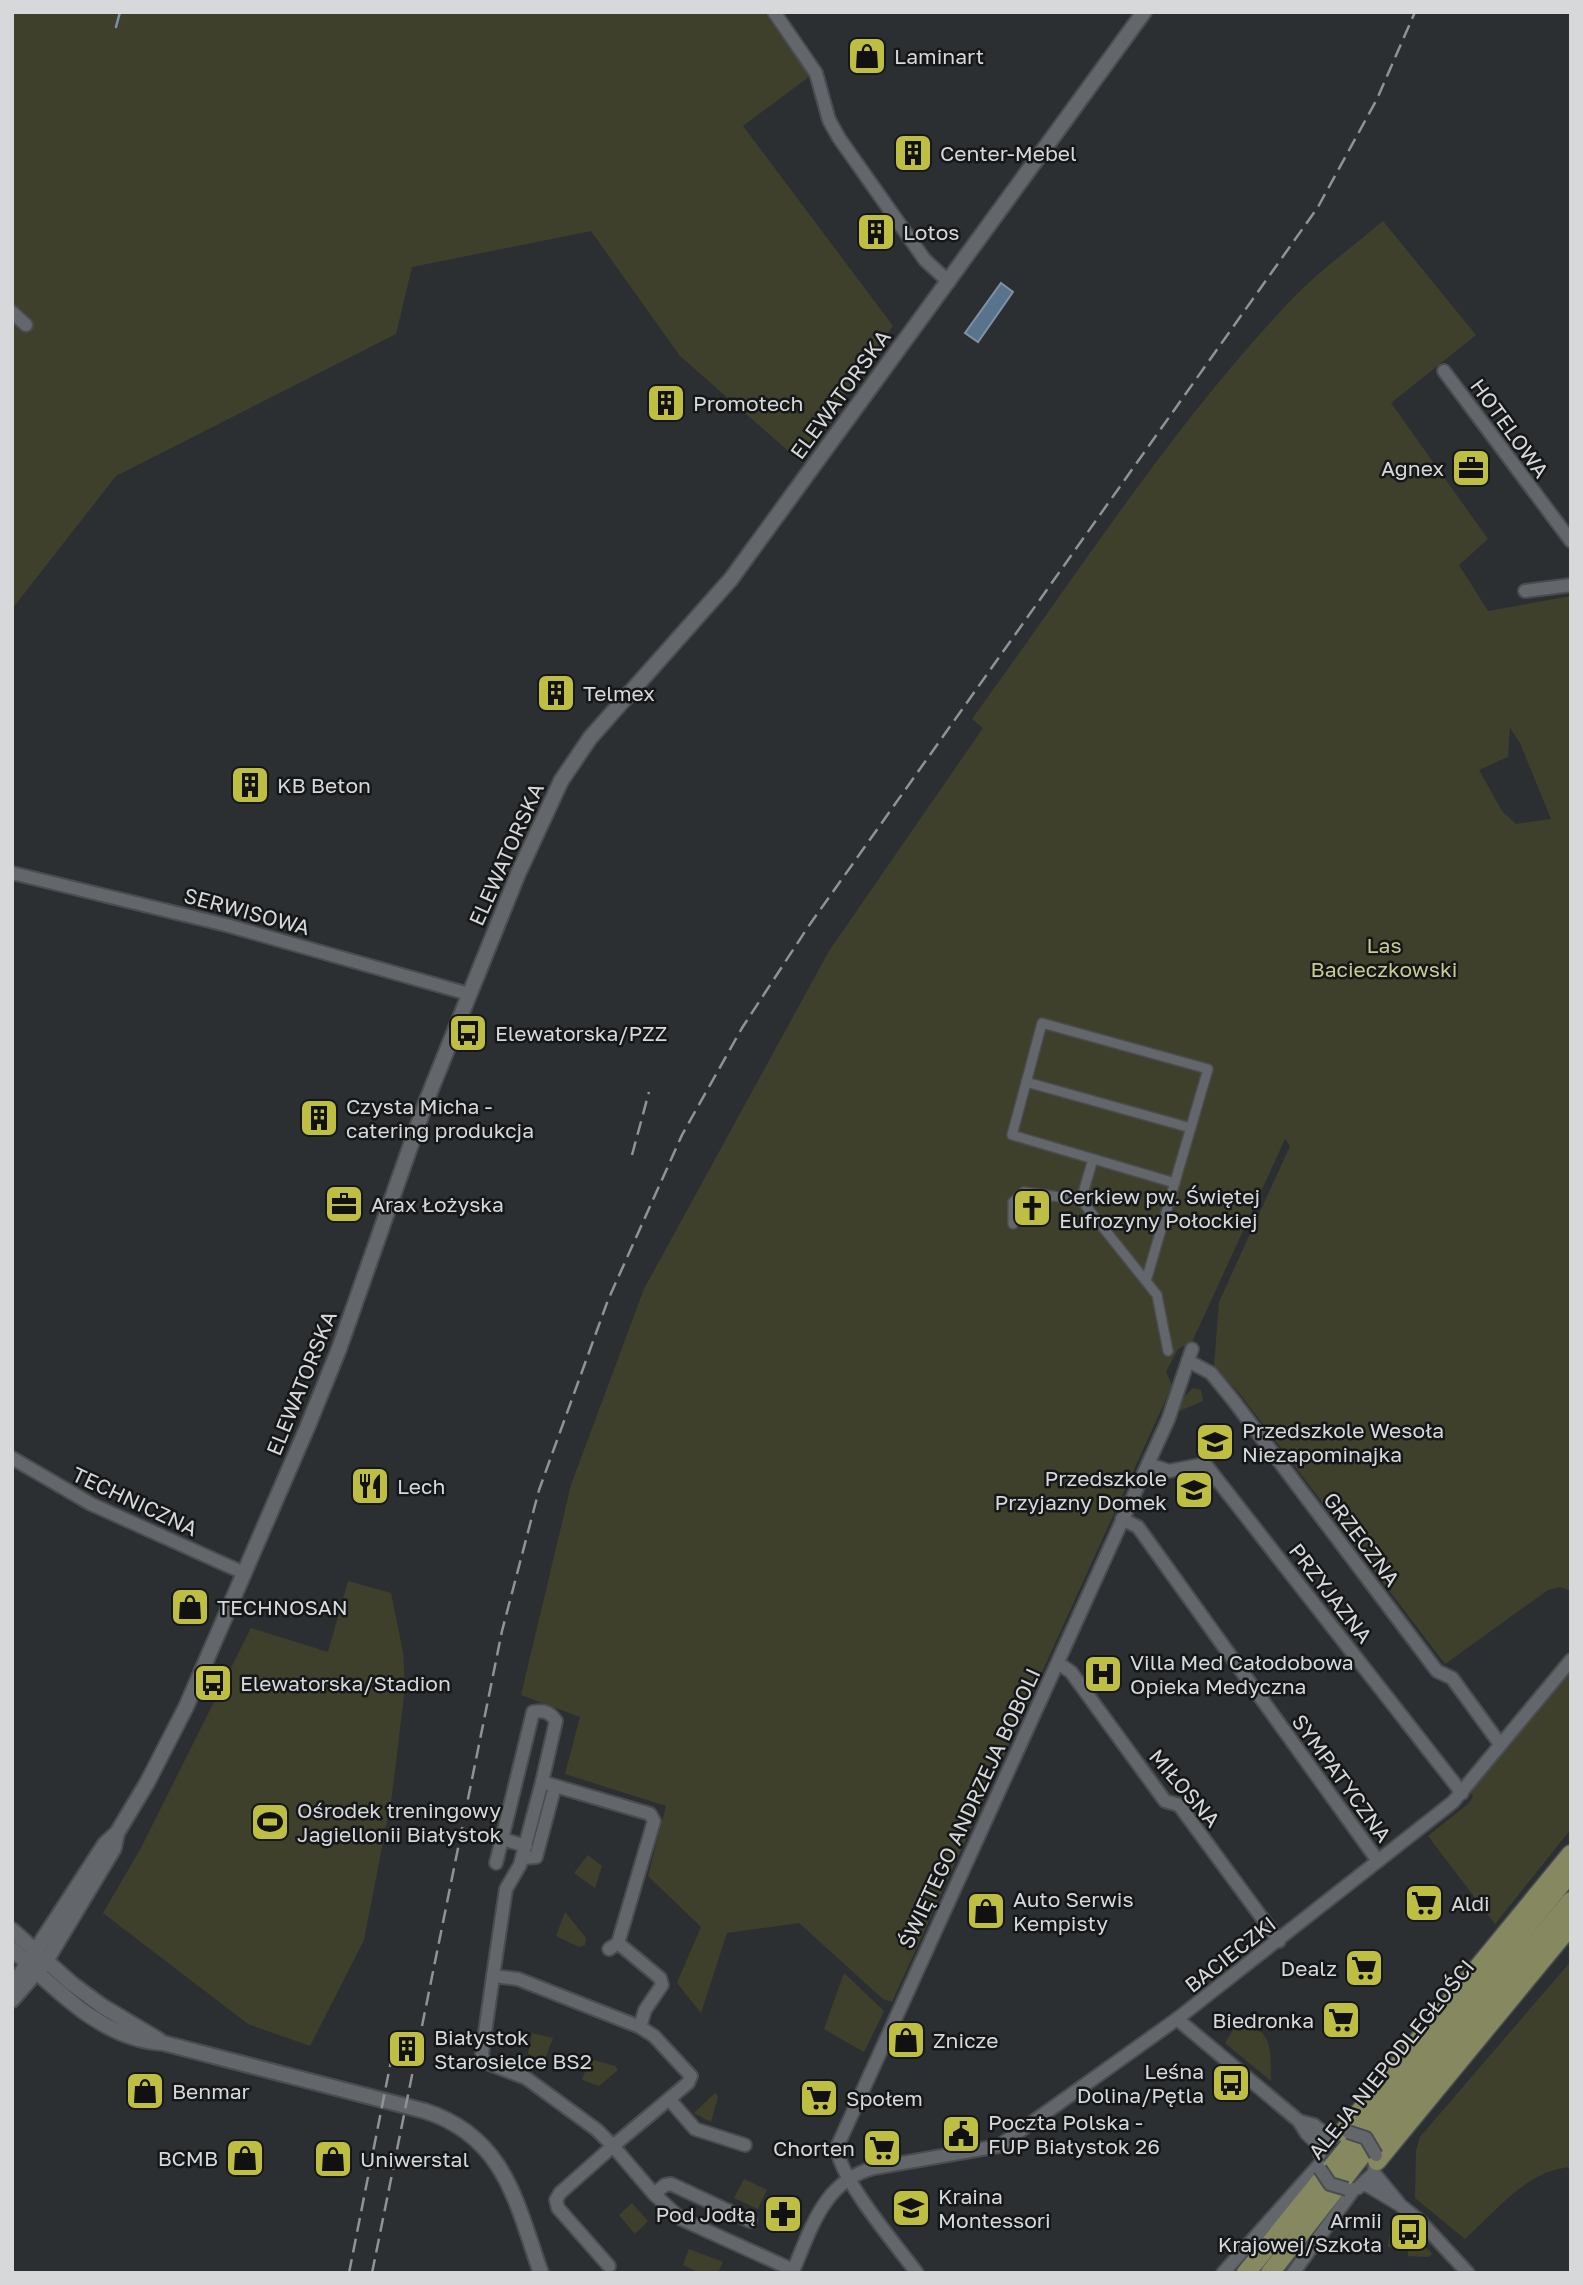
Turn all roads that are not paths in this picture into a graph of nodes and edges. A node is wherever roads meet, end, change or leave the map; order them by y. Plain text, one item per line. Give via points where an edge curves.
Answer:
1 (774, 12) edge
2 (1144, 12) edge
3 (948, 282) junction
4 (12, 312) edge
5 (26, 325) dead end
6 (1444, 371) dead end
7 (1571, 541) edge
8 (1571, 585) edge
9 (1525, 591) dead end
10 (12, 873) edge
11 (469, 994) junction
12 (1026, 1082) junction
13 (1191, 1128) junction
14 (1093, 1159) junction
15 (1175, 1183) junction
16 (1081, 1200) junction
17 (1013, 1224) dead end
18 (1146, 1281) junction
19 (1168, 1351) dead end
20 (1190, 1355) joint
21 (12, 1458) edge
22 (1148, 1464) junction
23 (1122, 1520) junction
24 (244, 1573) junction
25 (1571, 1660) edge
26 (1058, 1663) junction
27 (1500, 1744) junction
28 (548, 1784) junction
29 (1462, 1793) junction
30 (502, 1839) junction
31 (525, 1852) junction
32 (1571, 1854) edge
33 (1378, 1861) junction
34 (496, 1863) dead end
35 (1571, 1872) edge
36 (1571, 1901) edge
37 (1571, 1925) edge
38 (12, 1930) edge
39 (1279, 1941) junction
40 (12, 1949) edge
41 (37, 1962) junction
42 (493, 1976) junction
43 (12, 1987) edge
44 (12, 2000) edge
45 (1177, 2019) junction
46 (640, 2028) junction
47 (669, 2099) junction
48 (1336, 2137) junction
49 (745, 2145) dead end
50 (613, 2146) junction
51 (1376, 2163) junction
52 (1320, 2167) junction
53 (849, 2179) junction
54 (1355, 2187) junction
55 (654, 2194) junction
56 (1400, 2205) junction
57 (750, 2221) dead end
58 (610, 2266) dead end
59 (793, 2272) edge
60 (541, 2273) edge
61 (917, 2273) edge
62 (1223, 2273) edge
63 (1246, 2273) edge
64 (1270, 2273) edge
65 (1293, 2273) edge
66 (1468, 2273) edge

1 - 3 street via 816,73 839,138 925,260
2 - 3 street, ELEWATORSKA
3 - 11 street, ELEWATORSKA via 731,579 585,745 540,821
4 - 5 street
6 - 7 street, HOTELOWA
8 - 9 street
10 - 11 street, SERWISOWA via 226,925
11 - 24 street, ELEWATORSKA via 330,1374
12 - 13 street
12 - 13 street via 1042,1023 1055,1026 1208,1069
12 - 14 street via 1012,1135
13 - 15 street
14 - 15 street
14 - 16 street
15 - 18 street
16 - 17 street via 1024,1192 1013,1202
16 - 18 street
18 - 19 street via 1157,1296
20 - 22 street, ŚWIĘTEGO ANDRZEJA BOBOLI via 1178,1397
20 - 27 street, GRZECZNA via 1233,1400 1437,1671 1452,1678
21 - 24 street, TECHNICZNA via 91,1504
22 - 23 street, ŚWIĘTEGO ANDRZEJA BOBOLI
22 - 29 street, PRZYJAZNA via 1169,1471 1205,1464 1214,1473
23 - 26 street, ŚWIĘTEGO ANDRZEJA BOBOLI
23 - 33 street, SYMPATYCZNA via 1138,1527
24 - 41 street, ELEWATORSKA via 181,1718 117,1833 114,1848
25 - 27 street, BACIECZKI
26 - 39 street, MIŁOSNA via 1071,1672 1165,1801 1179,1805
26 - 53 street, ŚWIĘTEGO ANDRZEJA BOBOLI via 840,2138 838,2155
27 - 29 street, BACIECZKI
28 - 30 street via 556,1721 541,1710 533,1713
28 - 31 street
28 - 46 street via 650,1814 654,1821 614,1946 660,1978 662,1985 645,2010
29 - 33 street, BACIECZKI
30 - 31 street
30 - 34 street
31 - 42 street via 506,1889
32 - 48 main road
33 - 39 street, BACIECZKI
35 - 63 main road, ALEJA NIEPODLEGŁOŚCI
36 - 64 main road, ALEJA NIEPODLEGŁOŚCI
37 - 51 main road
38 - 41 street
39 - 45 street, BACIECZKI
40 - 41 street
41 - 43 street
41 - 44 street
41 - 60 street via 163,2043 425,2111 458,2125 487,2149 505,2174
42 - 46 street via 518,1979
42 - 50 street via 484,2062 527,2078
45 - 48 street via 1299,2121
45 - 53 street, BACIECZKI via 989,2151 874,2168
46 - 47 street via 654,2036 691,2077
47 - 49 street via 695,2129
47 - 50 street
48 - 51 street, bridge via 1366,2138
48 - 52 street
50 - 55 street
50 - 58 street via 556,2200
51 - 54 street
51 - 56 street
52 - 54 street, bridge via 1330,2183
52 - 62 street
53 - 59 street via 822,2204
53 - 61 street, ŚWIĘTEGO ANDRZEJA BOBOLI
54 - 56 street
54 - 65 street
55 - 57 street via 671,2184
55 - 59 street via 681,2219
56 - 66 street via 1439,2239

